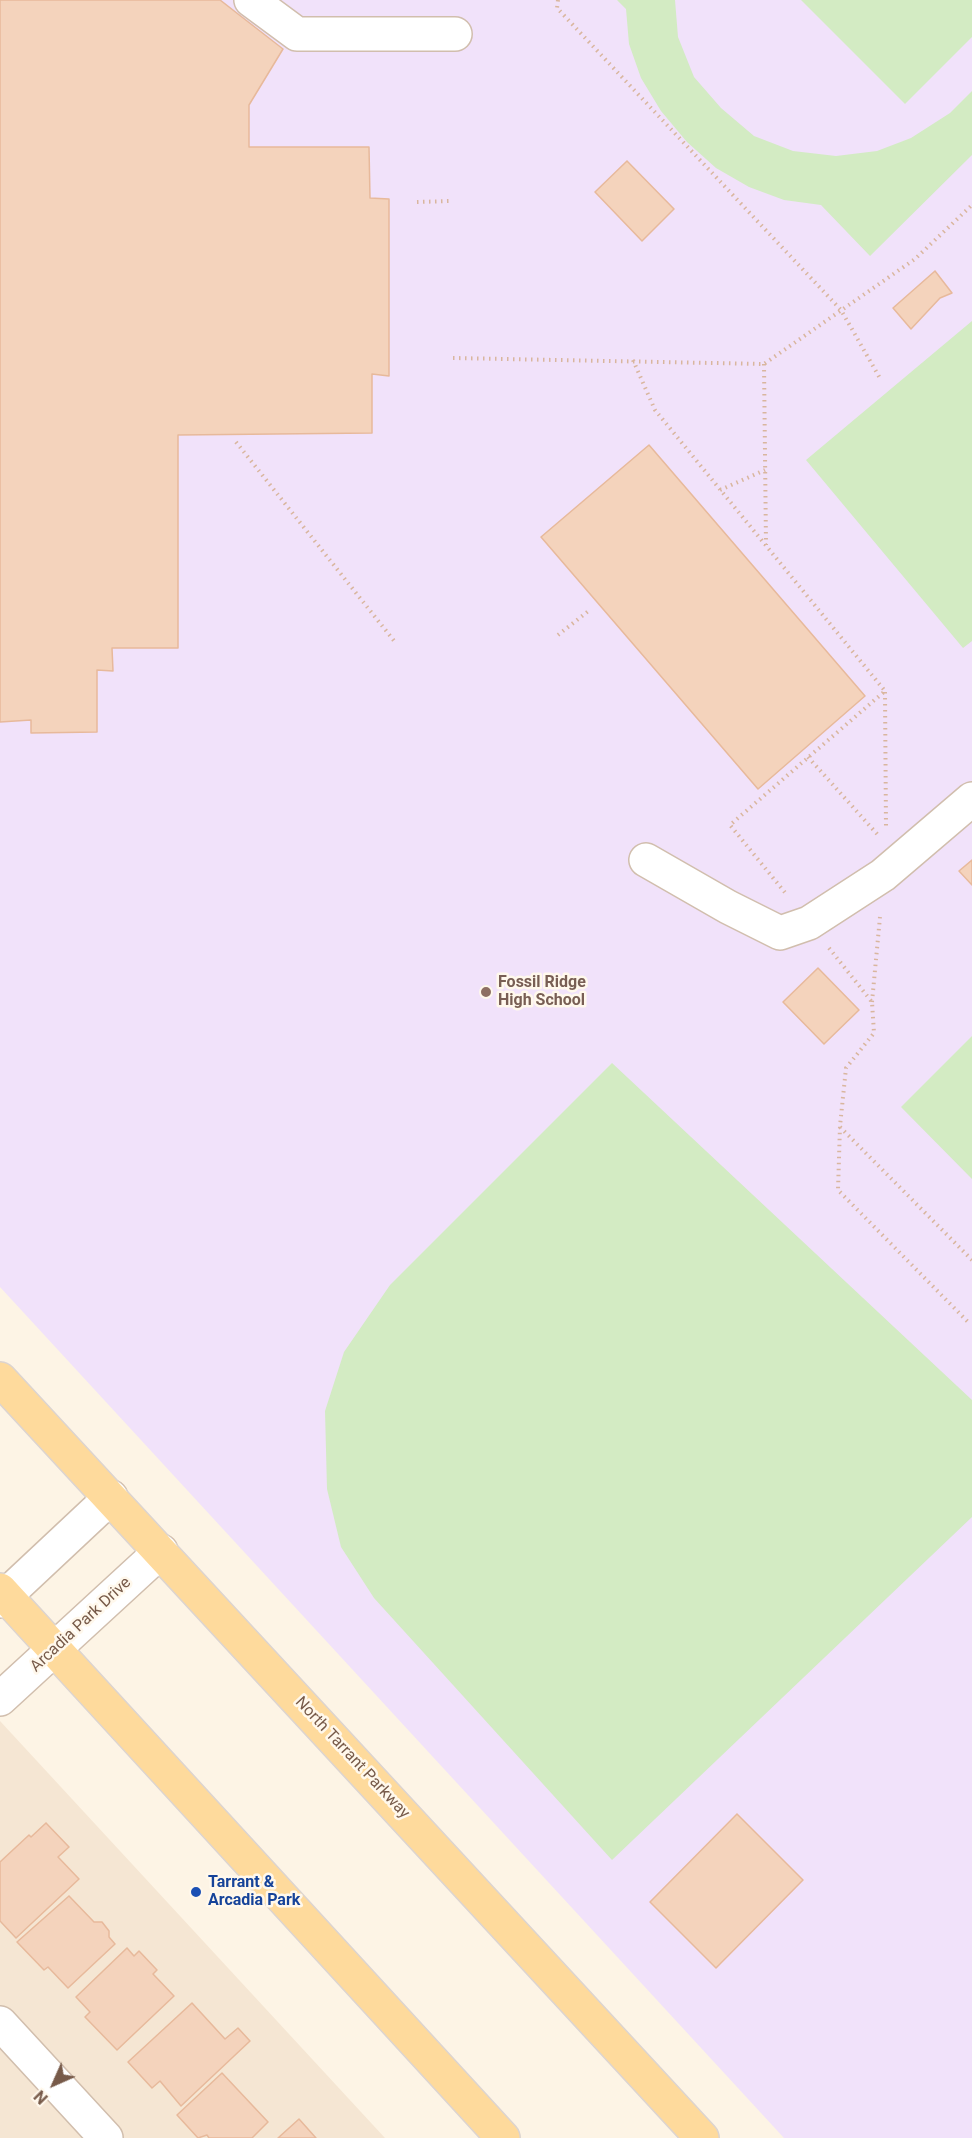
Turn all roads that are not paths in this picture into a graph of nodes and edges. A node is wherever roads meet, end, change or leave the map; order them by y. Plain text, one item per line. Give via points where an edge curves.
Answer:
1 (251, 0) edge
2 (455, 34) dead end
3 (972, 799) edge
4 (646, 860) dead end
5 (0, 1379) edge
6 (111, 1497) junction
7 (161, 1551) junction
8 (2, 1596) edge
9 (55, 1650) junction
10 (0, 1699) edge
11 (0, 2024) edge
12 (106, 2138) edge
13 (503, 2138) edge
14 (702, 2138) edge

1 - 2 street via 297,34
3 - 4 street via 883,875 809,923 780,933
5 - 6 main road, North Tarrant Parkway
6 - 7 main road, North Tarrant Parkway
6 - 8 street
7 - 9 street, Arcadia Park Drive
7 - 14 main road, North Tarrant Parkway
8 - 9 main road
9 - 10 street, Arcadia Park Drive
9 - 13 main road
11 - 12 street

